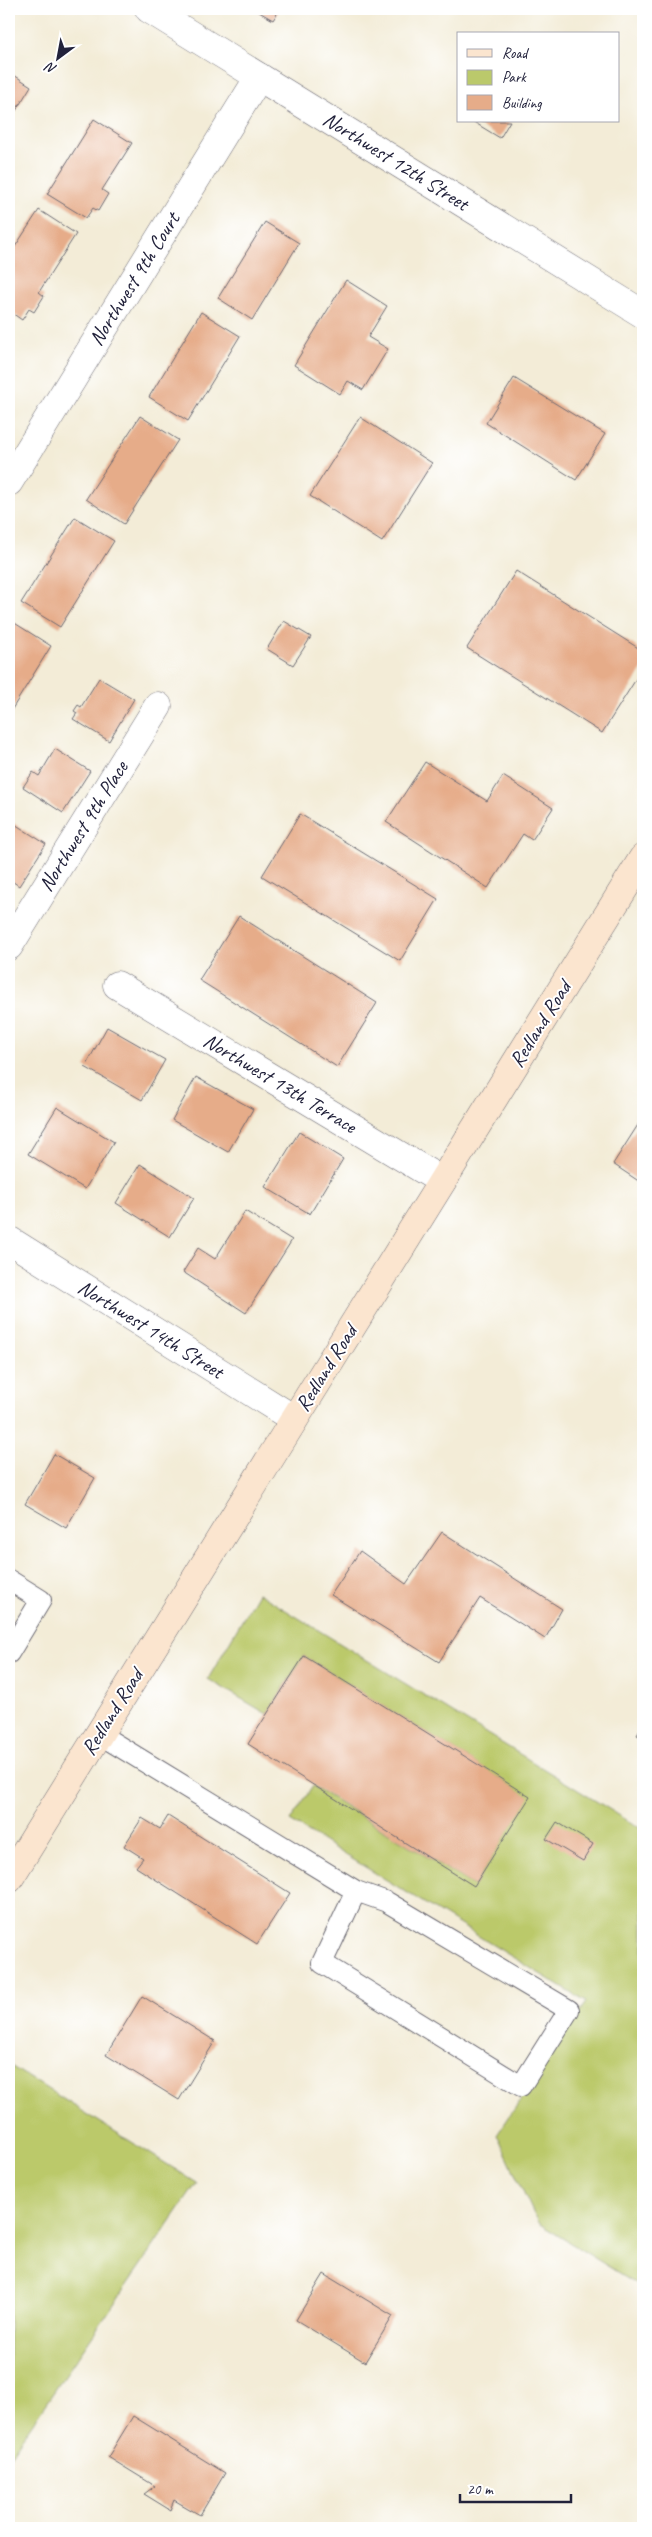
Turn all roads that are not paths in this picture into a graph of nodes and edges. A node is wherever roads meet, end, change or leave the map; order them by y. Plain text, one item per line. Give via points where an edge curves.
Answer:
1 (149, 9) edge
2 (259, 77) junction
3 (643, 314) edge
4 (9, 482) edge
5 (158, 706) dead end
6 (643, 858) edge
7 (9, 946) edge
8 (117, 985) dead end
9 (442, 1181) junction
10 (9, 1240) edge
11 (294, 1419) junction
12 (9, 1580) edge
13 (9, 1652) edge
14 (99, 1734) junction
15 (9, 1879) edge
16 (356, 1891) junction

1 - 2 street, Northwest 12th Street
2 - 3 street, Northwest 12th Street
2 - 4 street, Northwest 9th Court
5 - 7 street, Northwest 9th Place
6 - 9 street, Redland Road
8 - 9 street, Northwest 13th Terrace
9 - 11 street, Redland Road
10 - 11 street, Northwest 14th Street
11 - 14 street, Redland Road
12 - 13 lane via 41,1600
14 - 15 street, Redland Road
14 - 16 lane
16 - 16 lane via 322,1963 521,2086 569,2010 387,1902

